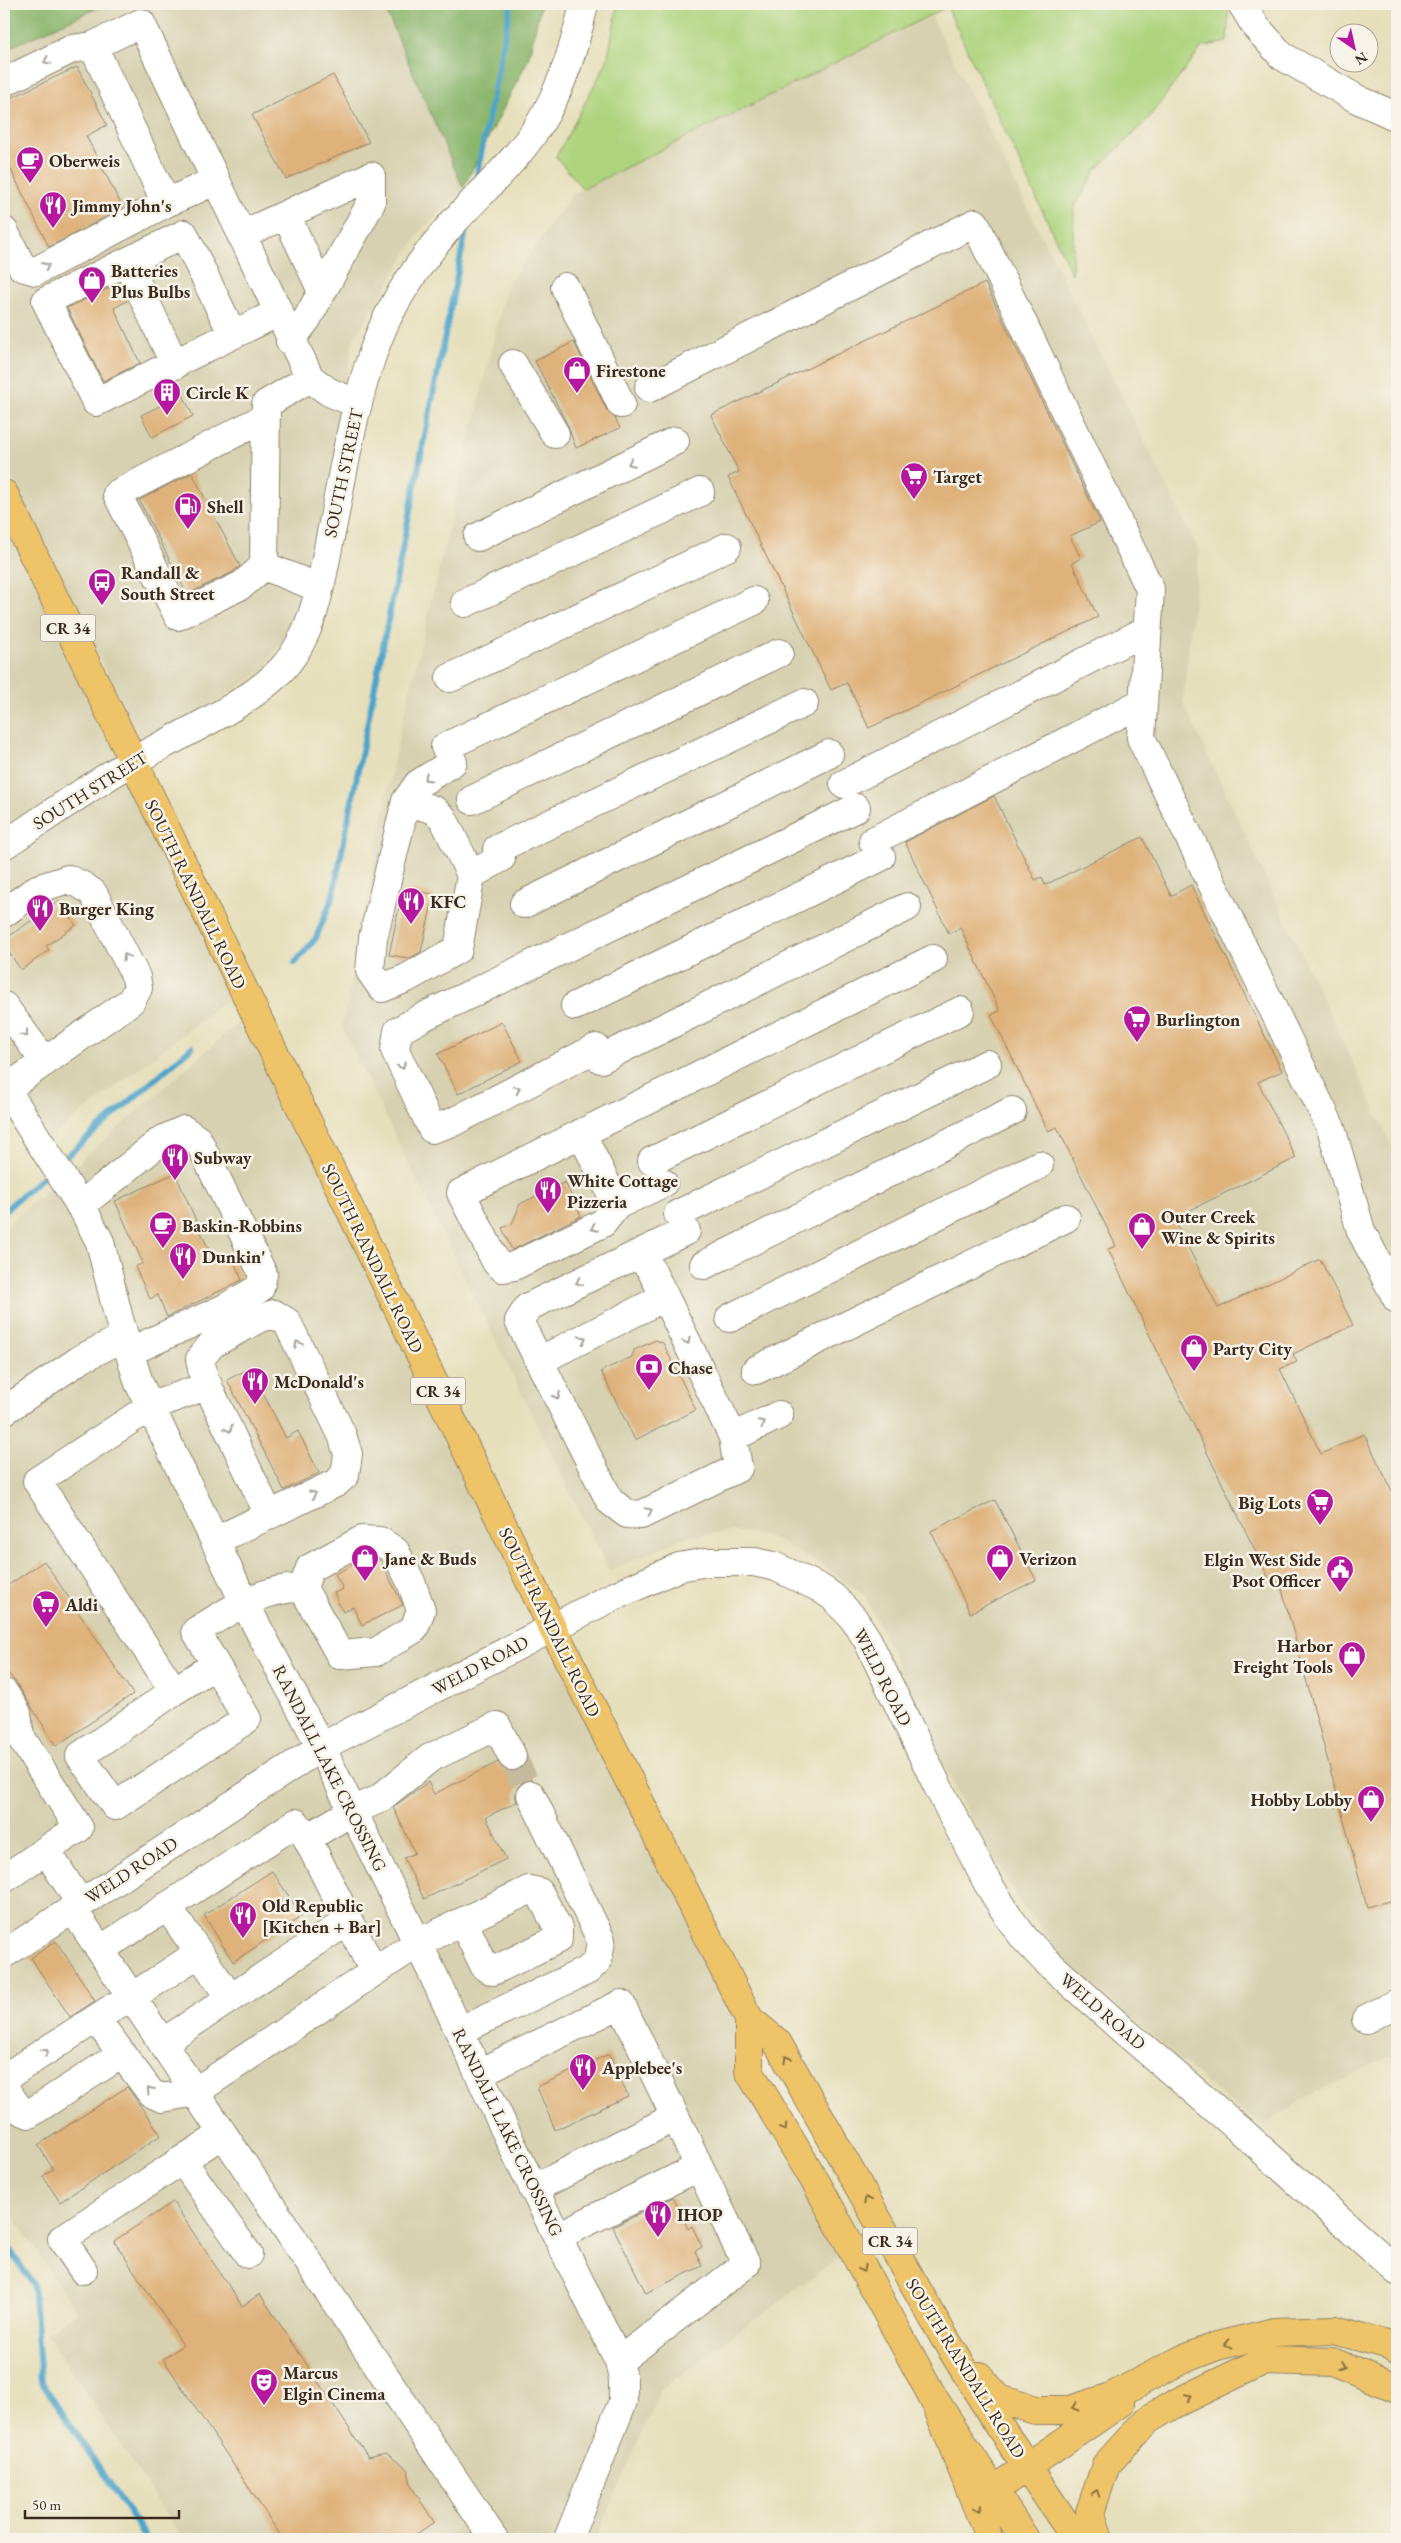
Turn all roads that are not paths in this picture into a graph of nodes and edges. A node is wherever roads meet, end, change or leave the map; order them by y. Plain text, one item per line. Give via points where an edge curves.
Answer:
1 (584, 4) edge
2 (1242, 4) edge
3 (93, 46) junction
4 (4, 82) edge
5 (1397, 117) edge
6 (215, 181) junction
7 (166, 203) junction
8 (286, 215) junction
9 (4, 231) edge
10 (241, 235) junction
11 (127, 262) junction
12 (565, 287) dead end
13 (322, 291) junction
14 (277, 313) junction
15 (232, 333) junction
16 (290, 341) junction
17 (513, 364) dead end
18 (174, 365) junction
19 (310, 378) junction
20 (649, 388) dead end
21 (358, 404) junction
22 (622, 404) dead end
23 (266, 417) junction
24 (555, 434) dead end
25 (675, 442) dead end
26 (700, 492) dead end
27 (4, 494) edge
28 (478, 537) dead end
29 (727, 547) dead end
30 (264, 566) junction
31 (319, 588) junction
32 (754, 601) dead end
33 (465, 603) dead end
34 (1147, 630) junction
35 (780, 653) dead end
36 (450, 678) dead end
37 (1143, 702) junction
38 (804, 703) dead end
39 (829, 754) dead end
40 (132, 762) junction
41 (844, 784) dead end
42 (406, 800) junction
43 (472, 800) dead end
44 (856, 808) dead end
45 (4, 845) edge
46 (471, 875) junction
47 (524, 904) dead end
48 (907, 907) dead end
49 (4, 913) edge
50 (933, 959) dead end
51 (4, 1006) edge
52 (575, 1006) dead end
53 (960, 1011) dead end
54 (45, 1062) junction
55 (987, 1064) dead end
56 (5, 1088) edge
57 (1012, 1111) dead end
58 (581, 1133) junction
59 (1039, 1165) dead end
60 (617, 1205) junction
61 (80, 1206) junction
62 (1066, 1218) dead end
63 (636, 1255) junction
64 (704, 1265) dead end
65 (666, 1297) junction
66 (1397, 1299) edge
67 (730, 1318) dead end
68 (127, 1345) junction
69 (539, 1361) junction
70 (756, 1370) dead end
71 (208, 1385) junction
72 (150, 1407) junction
73 (4, 1411) edge
74 (779, 1415) dead end
75 (733, 1437) junction
76 (269, 1515) junction
77 (215, 1541) junction
78 (303, 1588) junction
79 (244, 1602) junction
80 (552, 1627) junction
81 (215, 1665) junction
82 (174, 1691) junction
83 (4, 1693) edge
84 (321, 1748) junction
85 (512, 1756) tunnel mouth
86 (531, 1795) tunnel mouth
87 (353, 1811) junction
88 (307, 1838) junction
89 (46, 1850) junction
90 (4, 1879) edge
91 (76, 1906) junction
92 (168, 1906) junction
93 (348, 1921) junction
94 (463, 1922) dead end
95 (418, 1943) junction
96 (100, 1950) junction
97 (199, 1953) junction
98 (4, 1954) edge
99 (374, 1972) junction
100 (131, 1996) junction
101 (230, 1998) junction
102 (1397, 2004) edge
103 (96, 2018) junction
104 (749, 2019) junction
105 (1366, 2019) dead end
106 (459, 2031) junction
107 (162, 2043) junction
108 (122, 2054) junction
109 (479, 2072) junction
110 (4, 2078) edge
111 (4, 2088) edge
112 (195, 2092) junction
113 (675, 2117) junction
114 (223, 2134) junction
115 (182, 2160) junction
116 (699, 2167) junction
117 (533, 2188) junction
118 (558, 2236) junction
119 (248, 2254) dead end
120 (83, 2270) dead end
121 (1397, 2271) edge
122 (944, 2337) junction
123 (1397, 2349) edge
124 (1183, 2359) junction
125 (619, 2361) junction
126 (1397, 2388) edge
127 (934, 2399) junction
128 (1028, 2467) junction
129 (992, 2491) junction
130 (488, 2537) edge
131 (568, 2539) edge
132 (988, 2539) edge
133 (1025, 2539) edge
134 (1076, 2539) edge
135 (1099, 2539) edge

1 - 21 street, SOUTH STREET via 564,77 532,136 450,226 401,292 380,334
2 - 5 street via 1256,27 1282,56 1357,99
3 -> 4 street via 72,49
3 - 6 street via 141,23
3 - 7 street
6 - 7 street
6 - 10 street
9 -> 7 street via 22,267 36,271
8 - 10 street
8 - 13 street
8 - 13 street via 371,176 371,203
10 - 14 street
11 - 15 street via 184,234
11 - 18 street
11 - 18 street via 46,302 96,402
12 - 22 street
13 - 16 street
14 - 15 street
14 - 16 street
15 - 18 street
16 - 19 street
17 - 24 street
19 - 21 street via 329,392
19 - 23 street via 266,404
20 - 34 street via 975,223 1150,588
21 - 31 street, SOUTH STREET
23 - 30 street
23 - 30 street via 117,494 178,616 242,585
25 -> 28 street
26 - 33 street
27 - 40 main road, SOUTH RANDALL ROAD / CR 34
29 - 36 street
30 - 31 street
31 - 40 street, SOUTH STREET via 305,634 282,669 246,698
32 -> 42 street via 449,754
34 - 37 street
34 - 41 street
35 - 43 street
37 - 52 street via 877,849
37 - 66 street via 1141,738 1331,1128 1361,1230
38 - 46 street via 499,854
39 - 47 street
40 - 45 street, SOUTH STREET
40 - 80 main road, SOUTH RANDALL ROAD / CR 34
42 - 46 street via 434,810 443,818
42 - 46 street via 373,938 370,971 382,988 407,978 458,949
44 -> 48 street via 398,1031 394,1050 432,1129 453,1122
54 -> 49 street via 131,1001 138,988 136,977 92,893 84,886 68,879 37,889
50 - 58 street
51 -> 54 street
53 - 60 street via 657,1172
54 - 56 street
55 - 63 street via 682,1222
56 - 61 street, RANDALL LAKE CROSSING
57 - 64 street
58 - 60 street
60 -> 58 street via 603,1223 514,1266 502,1268 461,1193
59 - 67 street
61 - 68 street, RANDALL LAKE CROSSING via 100,1242
61 - 68 street via 162,1140 184,1130 198,1140 263,1274 260,1288 225,1308
62 - 70 street
63 - 65 street via 648,1266
63 -> 69 street via 528,1307 519,1321
69 -> 65 street
65 -> 75 street
68 - 72 street, RANDALL LAKE CROSSING
68 - 73 street via 81,1359
69 -> 75 street via 610,1501 627,1514 641,1515 738,1468
71 - 72 street
71 -> 76 street
76 -> 71 street via 336,1483 345,1476 348,1454 342,1435 287,1322 274,1314 212,1344 200,1359
72 - 77 street, RANDALL LAKE CROSSING
72 - 82 street via 37,1481
75 -> 74 street
76 - 77 street
77 - 79 street, RANDALL LAKE CROSSING
78 - 78 street via 310,1568 362,1540 380,1541 395,1551 421,1610 414,1629 376,1652 340,1655
78 - 79 street via 286,1588
79 - 81 street via 196,1631
79 - 84 street, RANDALL LAKE CROSSING
80 - 84 street, WELD ROAD
80 - 104 main road, SOUTH RANDALL ROAD / CR 34
80 - 121 street, WELD ROAD via 658,1575 707,1562 754,1562 776,1567 832,1597 853,1618 867,1639 987,1882 1025,1940
81 - 82 street
81 - 82 street via 247,1719 115,1806 80,1756
83 - 89 street via 17,1713 20,1736 79,1828
84 - 87 street, RANDALL LAKE CROSSING
84 - 91 street, WELD ROAD
85 - 87 street via 497,1726 430,1758 379,1799
86 - 106 street via 601,1940 598,1960 588,1970
87 - 88 street
87 - 95 street, RANDALL LAKE CROSSING
88 - 92 street via 296,1823
88 - 93 street
89 - 90 street
89 - 91 street
91 - 96 street
91 - 98 street, WELD ROAD
92 - 96 street
92 - 97 street
93 - 99 street
93 - 101 street
94 - 95 street
95 - 99 street
95 - 106 street, RANDALL LAKE CROSSING
96 - 100 street
97 - 100 street
97 - 101 street
99 - 112 street
100 - 103 street
100 - 107 street
101 - 107 street
102 - 105 street
103 - 108 street
110 -> 103 street
122 -> 104 main road, SOUTH RANDALL ROAD / CR 34 via 777,2042
104 -> 127 main road, SOUTH RANDALL ROAD / CR 34 via 749,2071 818,2186
106 - 109 street, RANDALL LAKE CROSSING
107 - 112 street
108 - 111 street via 29,2114 23,2113
112 -> 108 street via 157,2098
109 - 113 street via 621,2004
109 - 117 street, RANDALL LAKE CROSSING
112 - 114 street
113 - 116 street
113 - 117 street
114 - 115 street
114 - 130 street
115 - 119 street
115 - 120 street via 62,2239
116 - 118 street
116 - 125 street via 746,2264
117 - 118 street, RANDALL LAKE CROSSING
118 - 125 street, RANDALL LAKE CROSSING
124 -> 122 main road via 1111,2397 1070,2410 1035,2410 999,2399
122 - 128 main road, SOUTH RANDALL ROAD / CR 34
123 -> 124 main road via 1335,2330 1274,2332 1217,2346
124 - 128 main road
125 - 131 street, RANDALL LAKE CROSSING via 623,2401
135 -> 126 main road via 1090,2512 1106,2465 1146,2421 1174,2404 1265,2360 1332,2362
127 - 129 main road, SOUTH RANDALL ROAD / CR 34
127 -> 132 main road
128 - 129 main road
128 - 134 main road, SOUTH RANDALL ROAD / CR 34
129 - 133 main road, SOUTH RANDALL ROAD / CR 34

